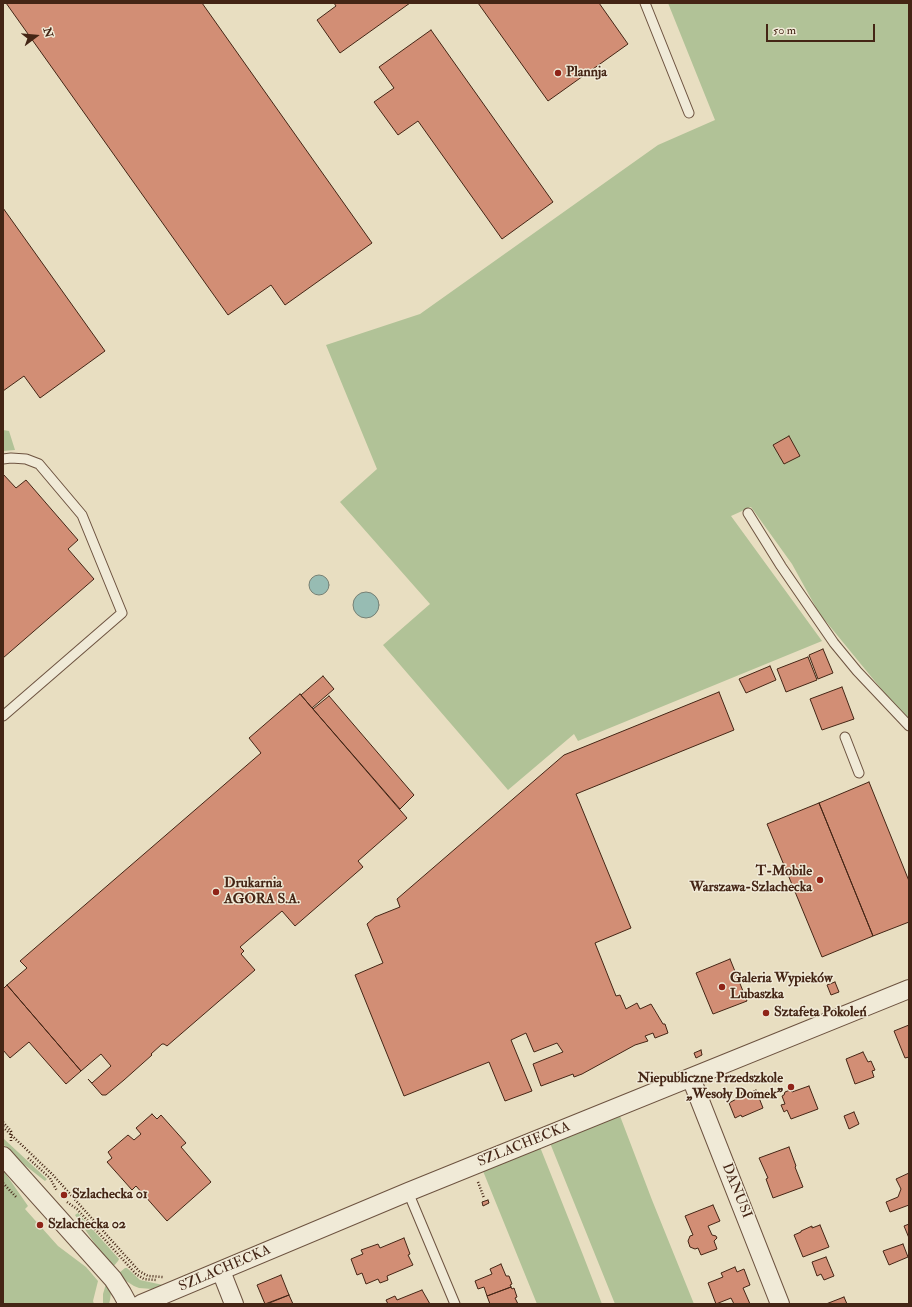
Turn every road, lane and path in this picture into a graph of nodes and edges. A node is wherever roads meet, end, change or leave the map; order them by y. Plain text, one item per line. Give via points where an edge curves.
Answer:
1 (645, 3) edge
2 (689, 113) dead end
3 (3, 459) edge
4 (748, 513) dead end
5 (3, 716) edge
6 (909, 726) edge
7 (845, 737) dead end
8 (859, 773) dead end
9 (909, 989) edge
10 (691, 1078) junction
11 (3, 1122) edge
12 (3, 1127) edge
13 (11, 1136) junction
14 (10, 1151) edge
15 (28, 1157) dead end
16 (478, 1182) dead end
17 (408, 1192) junction
18 (484, 1198) dead end
19 (221, 1271) junction
20 (166, 1276) dead end
21 (158, 1280) dead end
22 (128, 1304) edge
23 (141, 1304) edge
24 (234, 1304) edge
25 (455, 1304) edge
26 (780, 1304) edge

1 - 2 lane
3 - 5 lane via 26,459 39,464 82,515 122,613
4 - 6 lane via 834,643
7 - 8 lane
9 - 10 street, SZLACHECKA
10 - 17 street, SZLACHECKA
10 - 26 street, DANUSI
11 - 13 path via 11,1131
12 - 13 path
13 - 14 path
13 - 20 path via 53,1175 139,1271 152,1277
14 - 22 street via 113,1279
15 - 21 path via 136,1274 144,1279
16 - 18 path
17 - 19 street, SZLACHECKA
17 - 25 lane
19 - 23 street, SZLACHECKA
19 - 24 street

